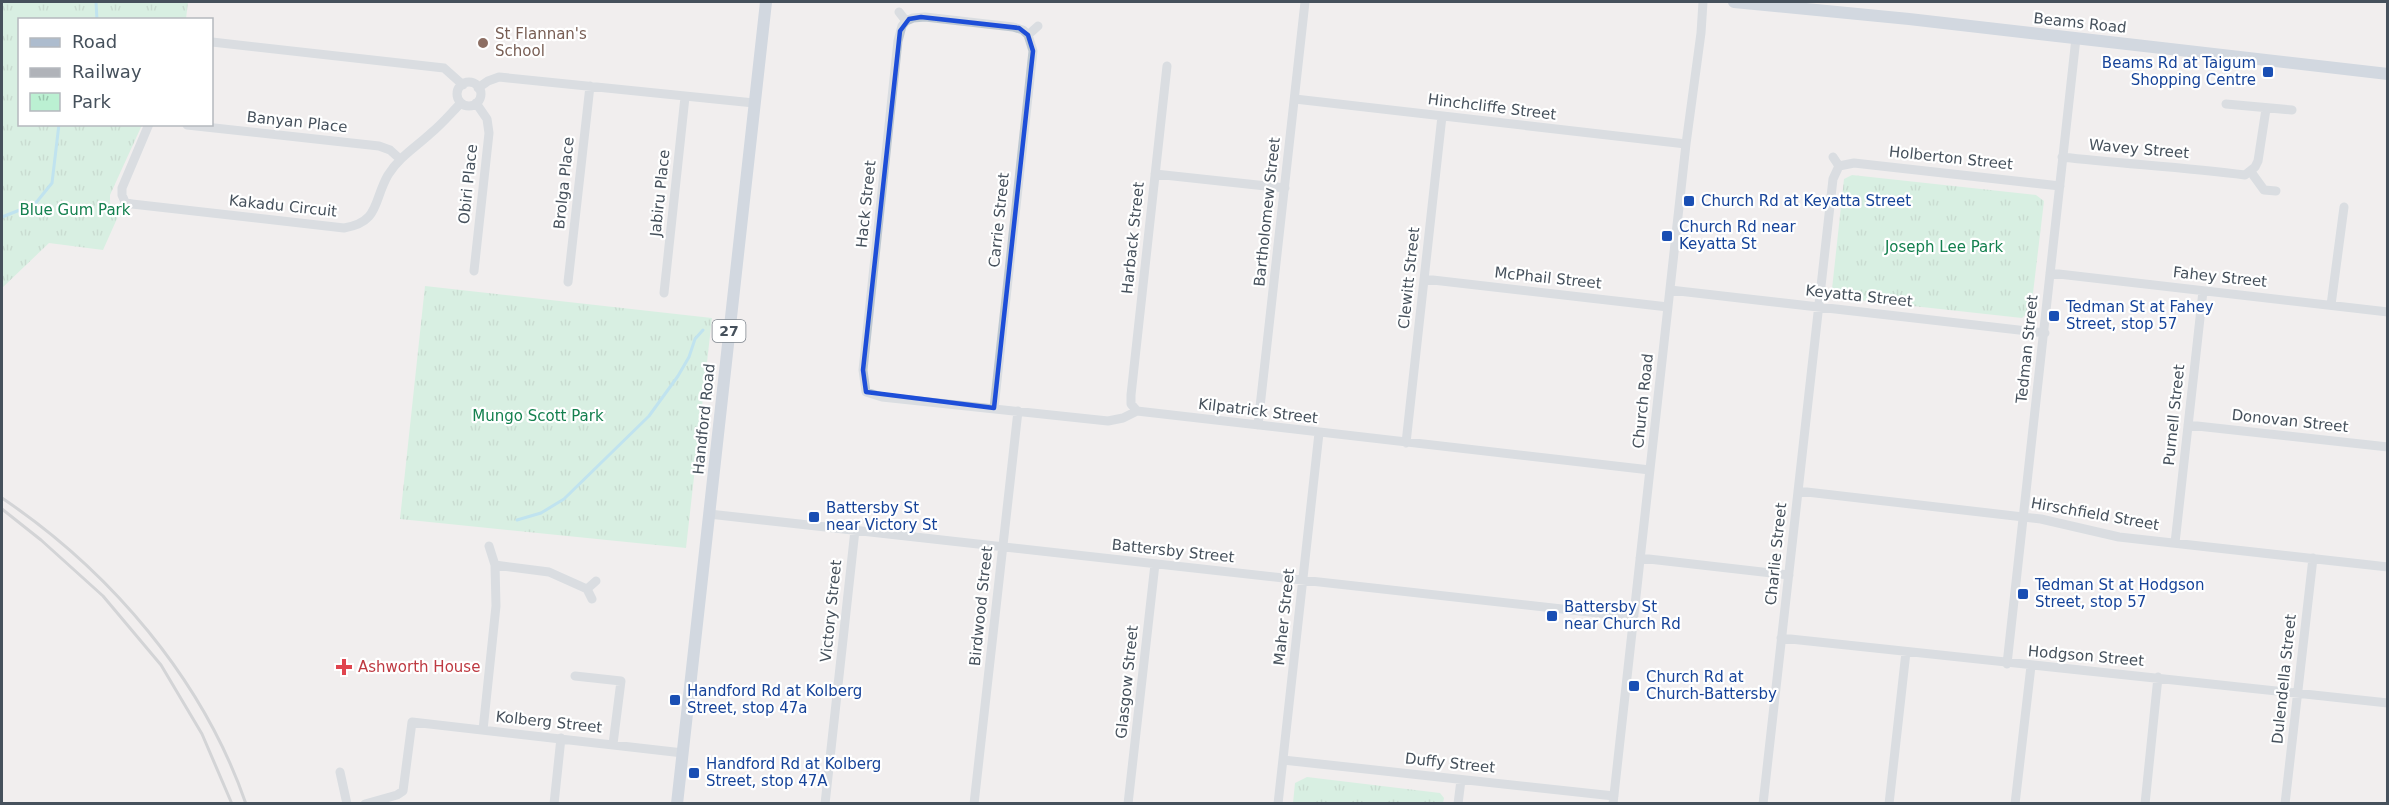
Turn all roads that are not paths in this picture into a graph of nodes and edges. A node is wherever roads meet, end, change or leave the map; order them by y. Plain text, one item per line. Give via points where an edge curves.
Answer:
1 (766, 2) edge
2 (1305, 2) edge
3 (1703, 2) edge
4 (1734, 2) edge
5 (899, 12) dead end
6 (906, 21) junction
7 (1038, 26) dead end
8 (1028, 35) junction
9 (2076, 38) junction
10 (213, 42) edge
11 (1167, 66) dead end
12 (2388, 74) edge
13 (463, 85) junction
14 (590, 86) junction
15 (478, 88) junction
16 (685, 97) junction
17 (1295, 99) junction
18 (461, 103) junction
19 (477, 103) junction
20 (754, 103) junction
21 (2226, 104) dead end
22 (2266, 109) junction
23 (2292, 110) dead end
24 (1442, 116) junction
25 (148, 126) edge
26 (196, 126) edge
27 (1686, 144) junction
28 (2062, 157) junction
29 (400, 159) junction
30 (2251, 172) junction
31 (1155, 174) junction
32 (2060, 186) junction
33 (1285, 188) junction
34 (2276, 191) dead end
35 (2344, 207) dead end
36 (474, 271) dead end
37 (2050, 273) junction
38 (1424, 279) junction
39 (568, 282) dead end
40 (1670, 290) junction
41 (2203, 291) junction
42 (664, 293) dead end
43 (2331, 305) junction
44 (1668, 307) junction
45 (1819, 307) junction
46 (2388, 312) edge
47 (2045, 333) junction
48 (866, 392) joint
49 (994, 408) junction
50 (1018, 411) junction
51 (1137, 411) junction
52 (1258, 425) junction
53 (2188, 425) junction
54 (1319, 433) junction
55 (1406, 443) junction
56 (2388, 447) edge
57 (1650, 470) junction
58 (1798, 491) junction
59 (709, 514) junction
60 (2024, 516) junction
61 (855, 530) junction
62 (2175, 543) junction
63 (489, 546) dead end
64 (1003, 547) junction
65 (1640, 558) junction
66 (2313, 558) junction
67 (1155, 564) junction
68 (495, 565) junction
69 (2388, 567) edge
70 (1789, 575) junction
71 (1303, 580) junction
72 (596, 581) dead end
73 (587, 588) junction
74 (592, 599) dead end
75 (1634, 617) junction
76 (1781, 638) junction
77 (1906, 652) junction
78 (2007, 664) junction
79 (2031, 666) junction
80 (574, 676) dead end
81 (2158, 677) junction
82 (2298, 693) junction
83 (2388, 703) edge
84 (483, 730) junction
85 (561, 738) junction
86 (614, 744) junction
87 (683, 753) junction
88 (1283, 760) junction
89 (340, 772) dead end
90 (1461, 780) junction
91 (1614, 800) edge
92 (347, 804) edge
93 (365, 804) edge
94 (554, 804) edge
95 (678, 804) edge
96 (825, 804) edge
97 (974, 804) edge
98 (1128, 804) edge
99 (1278, 804) edge
100 (1458, 804) edge
101 (1763, 804) edge
102 (1889, 804) edge
103 (2015, 804) edge
104 (2145, 804) edge
105 (2285, 804) edge

1 - 20 main road, Handford Road / 27
2 - 17 street, Bartholomew Street
3 - 27 street, Church Road
4 - 9 main road, Beams Road
5 - 6 street
6 - 8 street via 924,17 1013,27
6 - 48 street, Hack Street via 898,40 863,370
7 - 8 street
8 - 49 street, Carrie Street via 1033,51
9 - 12 main road, Beams Road
9 - 28 street, Tedman Street
10 - 13 street via 444,68
11 - 31 street, Harback Street
13 - 15 street via 469,83
13 - 18 street via 457,93
14 - 15 street via 499,77
14 - 16 street
14 - 39 street, Brolga Place
15 - 19 street
16 - 20 street
16 - 42 street, Jabiru Place
17 - 24 street, Hinchcliffe Street
17 - 33 street, Bartholomew Street
18 - 19 street
18 - 29 street, Kakadu Circuit
19 - 36 street, Obiri Place via 487,119 489,132
20 - 59 main road, Handford Road / 27
21 - 22 street
22 - 23 street
22 - 30 street via 2258,161
24 - 27 street, Hinchcliffe Street
24 - 38 street, Clewitt Street
25 - 29 street, Kakadu Circuit via 122,188 125,201 132,204 344,228 366,221
26 - 29 street, Banyan Place via 379,146
27 - 40 street, Church Road
28 - 30 street, Wavey Street via 2245,175
28 - 32 street, Tedman Street
30 - 34 street via 2264,190
31 - 33 street
31 - 51 street, Harback Street via 1131,400
32 - 37 street, Tedman Street
32 - 45 street, Holberton Street via 1836,161
33 - 52 street, Bartholomew Street
35 - 43 street
37 - 41 street, Fahey Street
37 - 47 street, Tedman Street
38 - 44 street, McPhail Street
38 - 55 street, Clewitt Street
40 - 44 street, Church Road
40 - 45 street, Keyatta Street
41 - 43 street, Fahey Street
41 - 53 street, Purnell Street
43 - 46 street, Fahey Street
44 - 57 street, Church Road
45 - 47 street, Keyatta Street
45 - 58 street, Charlie Street
47 - 60 street, Tedman Street
48 - 49 street, Kilpatrick Street
49 - 50 street, Kilpatrick Street
50 - 51 street, Kilpatrick Street via 1113,421
50 - 64 street, Birdwood Street
51 - 52 street, Kilpatrick Street
52 - 54 street, Kilpatrick Street
53 - 56 street, Donovan Street
53 - 62 street, Purnell Street
54 - 55 street, Kilpatrick Street
54 - 71 street, Maher Street
55 - 57 street, Kilpatrick Street
57 - 65 street, Church Road
58 - 60 street, Hirschfield Street
58 - 70 street, Charlie Street
59 - 61 street, Battersby Street
59 - 87 main road, Handford Road / 27
60 - 62 street, Hirschfield Street via 2109,535
60 - 78 street, Tedman Street
61 - 64 street, Battersby Street
61 - 96 street, Victory Street
62 - 66 street, Hirschfield Street
63 - 68 street
64 - 67 street, Battersby Street
64 - 97 street, Birdwood Street
65 - 70 street
65 - 75 street, Church Road
66 - 69 street, Hirschfield Street
66 - 82 street, Dulendella Street
67 - 71 street, Battersby Street
67 - 98 street, Glasgow Street
68 - 73 street via 549,572
68 - 84 street
70 - 76 street, Charlie Street
71 - 75 street, Battersby Street
71 - 88 street, Maher Street
72 - 73 street
73 - 74 street
75 - 91 street, Church Road
76 - 77 street, Hodgson Street
76 - 101 street, Charlie Street
77 - 78 street, Hodgson Street
77 - 102 street
78 - 79 street, Hodgson Street
79 - 81 street, Hodgson Street
79 - 103 street
80 - 86 street via 621,681
81 - 82 street, Hodgson Street
81 - 104 street
82 - 83 street, Hodgson Street
82 - 105 street, Dulendella Street
84 - 85 street, Kolberg Street
84 - 93 street, Kolberg Street via 412,722 403,790
85 - 86 street, Kolberg Street
85 - 94 street
86 - 87 street, Kolberg Street
87 - 95 main road, Handford Road / 27
88 - 90 street, Duffy Street
88 - 99 street, Maher Street
89 - 92 street
90 - 91 street, Duffy Street
90 - 100 street

